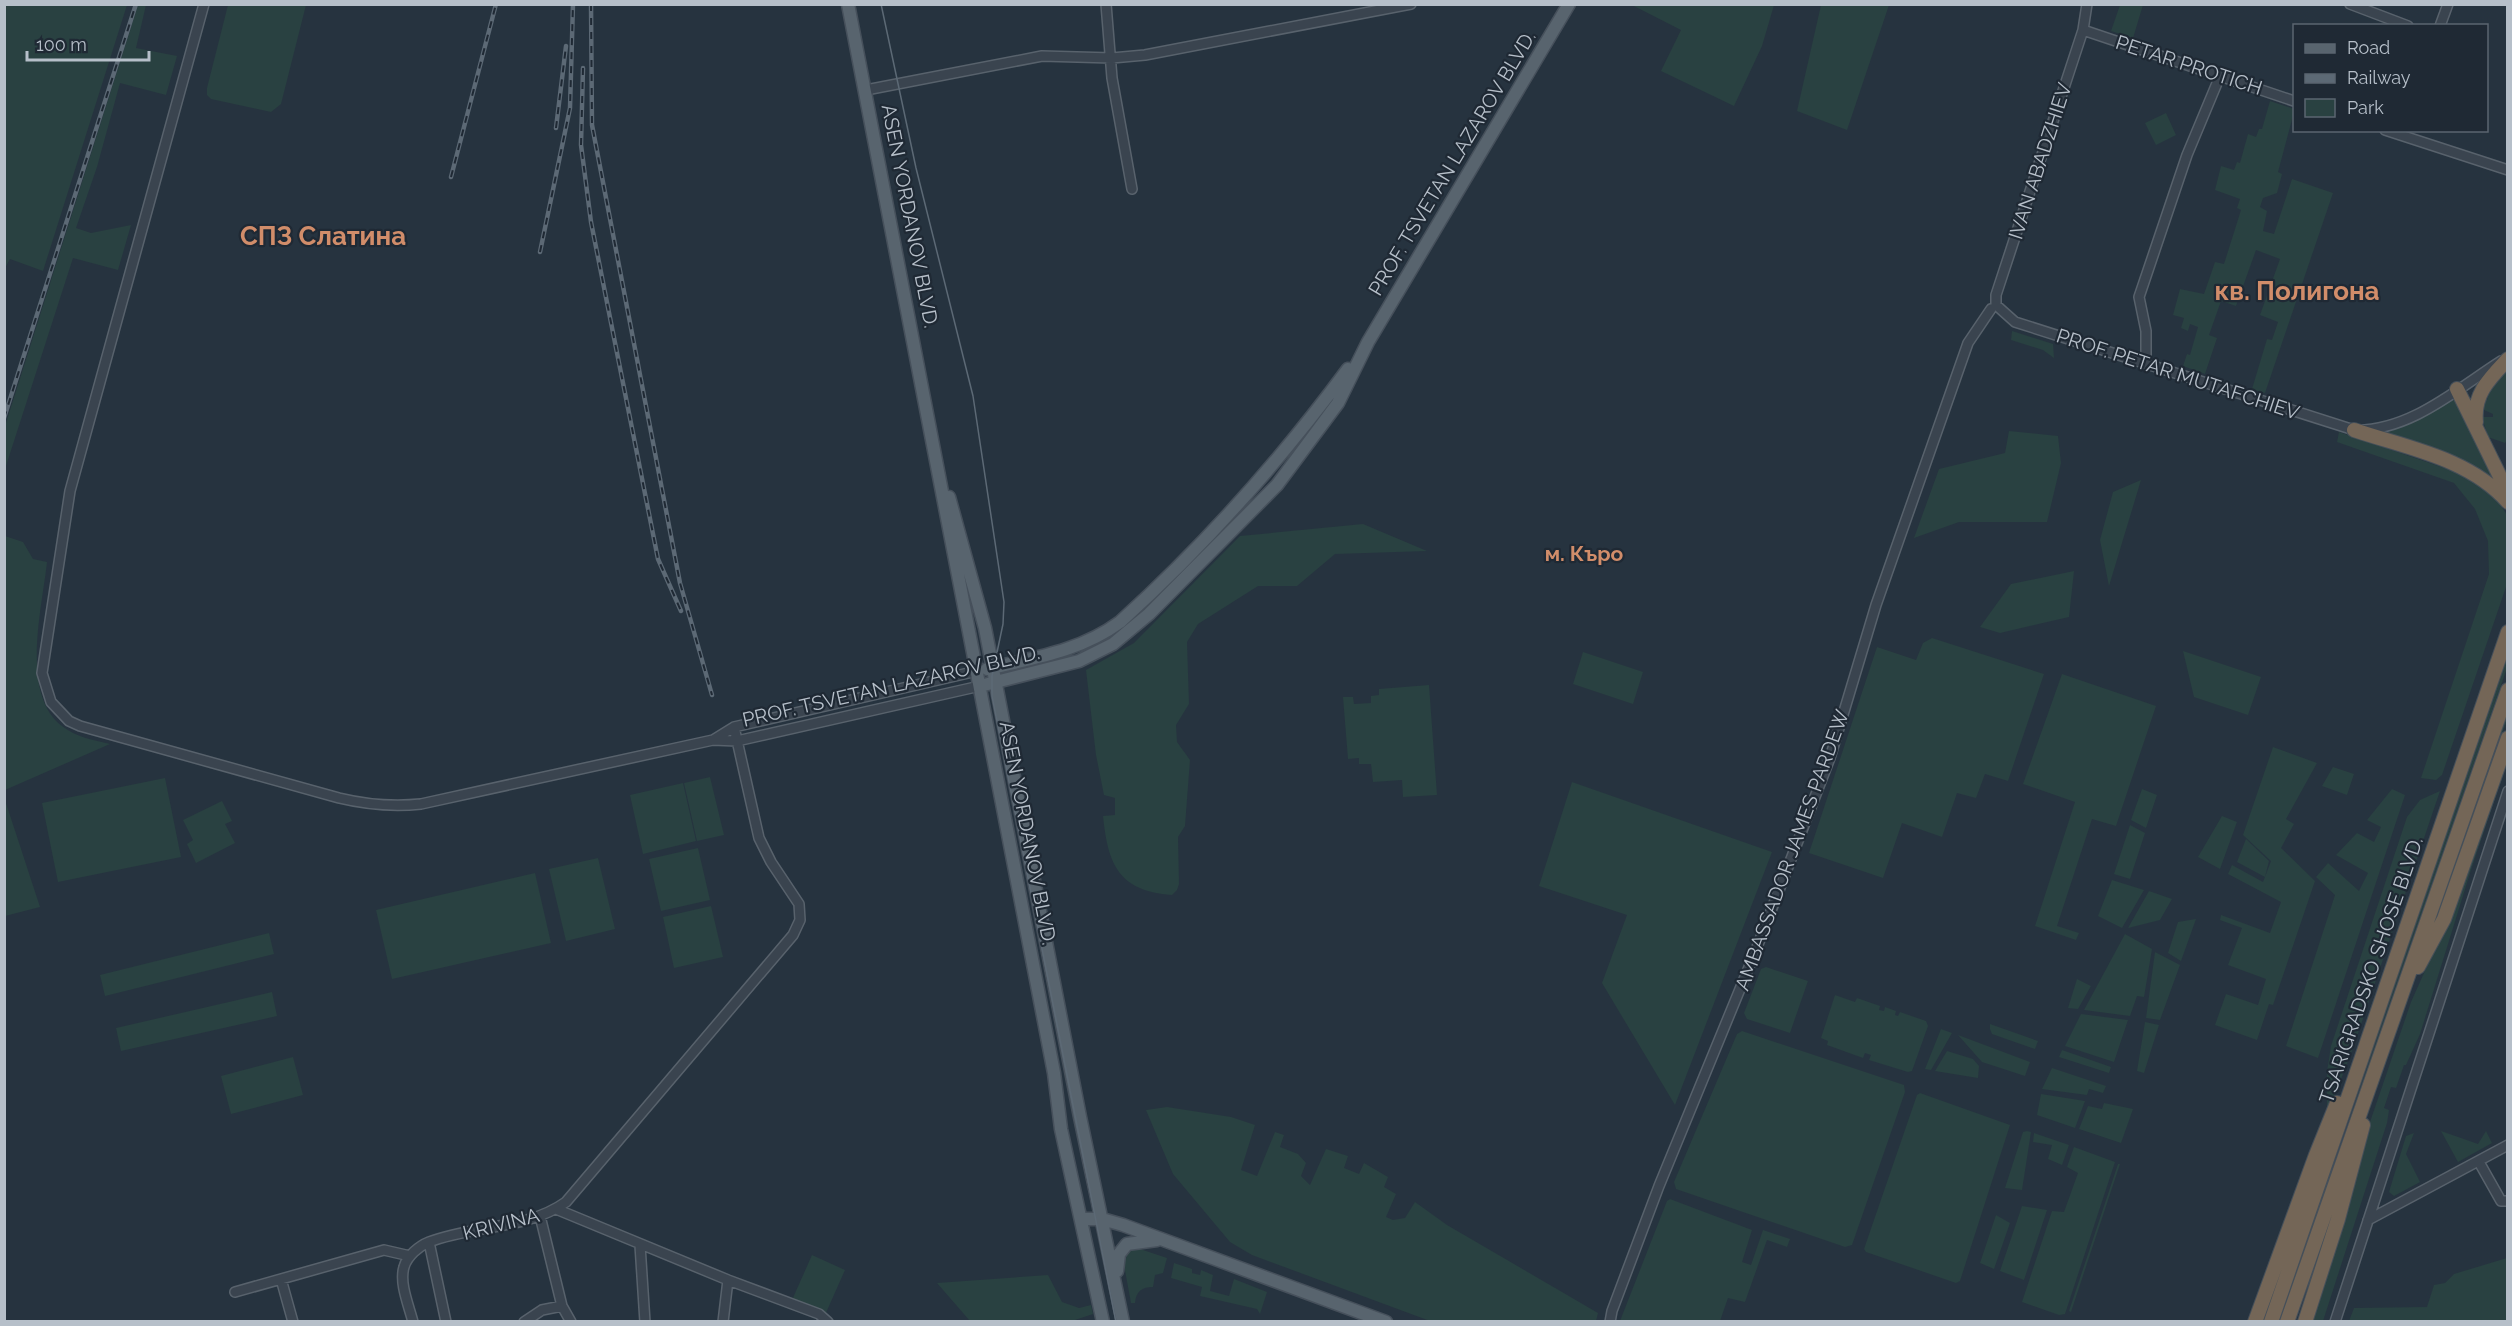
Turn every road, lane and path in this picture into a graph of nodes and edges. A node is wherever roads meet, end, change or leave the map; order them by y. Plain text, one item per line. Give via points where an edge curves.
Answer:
1 (204, 4) edge
2 (848, 4) edge
3 (1106, 4) edge
4 (1411, 4) edge
5 (1569, 4) edge
6 (2087, 4) edge
7 (2350, 4) edge
8 (2448, 4) edge
9 (1399, 6) edge
10 (2403, 24) edge
11 (2441, 24) edge
12 (2083, 30) junction
13 (1112, 58) junction
14 (2220, 76) junction
15 (866, 90) junction
16 (2293, 100) edge
17 (2401, 133) edge
18 (2508, 170) edge
19 (1132, 189) dead end
20 (1991, 309) dead end
21 (2005, 313) joint
22 (1368, 342) junction
23 (2508, 358) edge
24 (2146, 363) junction
25 (2457, 389) junction
26 (2354, 430) junction
27 (2478, 430) junction
28 (932, 435) junction
29 (2508, 493) edge
30 (2508, 502) edge
31 (2508, 632) edge
32 (993, 668) junction
33 (977, 671) junction
34 (996, 683) junction
35 (980, 686) junction
36 (2508, 690) edge
37 (734, 727) junction
38 (2508, 738) edge
39 (713, 740) junction
40 (737, 741) junction
41 (2508, 791) edge
42 (2496, 823) junction
43 (2508, 827) edge
44 (2399, 1000) junction
45 (2358, 1068) junction
46 (2371, 1082) junction
47 (2508, 1145) edge
48 (2479, 1162) junction
49 (2508, 1201) edge
50 (556, 1209) junction
51 (540, 1216) junction
52 (1082, 1219) junction
53 (1102, 1219) junction
54 (2368, 1220) junction
55 (1163, 1240) junction
56 (429, 1242) junction
57 (640, 1245) junction
58 (410, 1256) junction
59 (281, 1279) junction
60 (728, 1280) junction
61 (1117, 1287) junction
62 (235, 1292) dead end
63 (562, 1306) junction
64 (1349, 1308) junction
65 (293, 1322) edge
66 (413, 1322) edge
67 (446, 1322) edge
68 (524, 1322) edge
69 (571, 1322) edge
70 (645, 1322) edge
71 (723, 1322) edge
72 (828, 1322) edge
73 (1103, 1322) edge
74 (1123, 1322) edge
75 (1370, 1322) edge
76 (1386, 1322) edge
77 (1611, 1322) edge
78 (2255, 1322) edge
79 (2271, 1322) edge
80 (2286, 1322) edge
81 (2305, 1322) edge
82 (2335, 1322) edge

1 - 39 street via 69,491 42,673 51,702 69,722 80,726 374,806 421,804
2 - 15 main road, ASEN YORDANOV BLVD.
3 - 13 street
4 - 9 street
5 - 22 main road, PROF. TSVETAN LAZAROV BLVD.
6 - 12 street, IVAN ABADZHIEV
7 - 10 street
8 - 11 street
9 - 13 street
12 - 14 street, PETAR PROTICH
12 - 21 street, IVAN ABADZHIEV via 1996,295 1996,305
13 - 15 street via 1042,56
13 - 19 street via 1119,128
14 - 16 street, PETAR PROTICH
14 - 24 street via 2187,154 2139,297 2146,331
15 - 28 main road, ASEN YORDANOV BLVD.
17 - 18 street
20 - 77 street, AMBASSADOR JAMES PARDEW via 1968,343 1876,605 1830,758 1659,1186
21 - 24 street, PROF. PETAR MUTAFCHIEV via 2015,322
22 - 32 main road, PROF. TSVETAN LAZAROV BLVD. via 1265,475 1120,622 1073,648
22 - 34 main road, PROF. TSVETAN LAZAROV BLVD. via 1338,403 1277,485 1149,614 1095,654
23 - 25 street
23 - 27 highway via 2478,398
24 - 26 street, PROF. PETAR MUTAFCHIEV
25 - 26 street via 2397,424
25 - 27 highway
26 - 30 highway via 2455,464 2487,483
27 - 29 highway
28 - 32 main road, ASEN YORDANOV BLVD.
28 - 33 main road, ASEN YORDANOV BLVD.
31 - 45 highway, TSARIGRADSKO SHOSE BLVD.
32 - 33 main road, PROF. TSVETAN LAZAROV BLVD.
32 - 34 main road, ASEN YORDANOV BLVD.
33 - 35 main road, ASEN YORDANOV BLVD.
33 - 37 street, PROF. TSVETAN LAZAROV BLVD.
34 - 35 main road, PROF. TSVETAN LAZAROV BLVD.
34 - 53 main road, ASEN YORDANOV BLVD.
35 - 40 street, PROF. TSVETAN LAZAROV BLVD.
35 - 52 main road, ASEN YORDANOV BLVD. via 1054,1073 1061,1129
36 - 44 highway, TSARIGRADSKO SHOSE BLVD.
37 - 39 street, PROF. TSVETAN LAZAROV BLVD.
37 - 40 street
38 - 44 highway via 2444,919
39 - 40 street
40 - 50 street, PROF. TSVETAN LAZAROV BLVD. via 759,838 799,904 800,920 793,935
41 - 42 street
42 - 43 street
42 - 54 street
44 - 46 highway, TSARIGRADSKO SHOSE BLVD.
45 - 78 highway via 2337,1104 2316,1155
45 - 79 highway, TSARIGRADSKO SHOSE BLVD.
46 - 80 highway, TSARIGRADSKO SHOSE BLVD.
46 - 81 highway via 2359,1148
47 - 48 street
48 - 49 street via 2502,1201
48 - 54 street
50 - 51 street, KRIVINA
50 - 57 street, KRIVINA
51 - 56 street, KRIVINA
51 - 63 street
52 - 53 main road
52 - 73 main road, ASEN YORDANOV BLVD.
53 - 55 main road
53 - 61 main road, ASEN YORDANOV BLVD.
54 - 82 street
55 - 61 main road via 1132,1242 1124,1247 1118,1260
55 - 64 main road
56 - 58 street, KRIVINA
56 - 67 street
57 - 60 street, KRIVINA
57 - 70 street
58 - 59 street via 384,1250
58 - 66 street via 404,1268 404,1283
59 - 62 street
59 - 65 street
60 - 71 street
60 - 72 street, KRIVINA via 819,1314
61 - 74 main road
63 - 68 street via 542,1310
63 - 69 street
64 - 75 main road
64 - 76 main road

